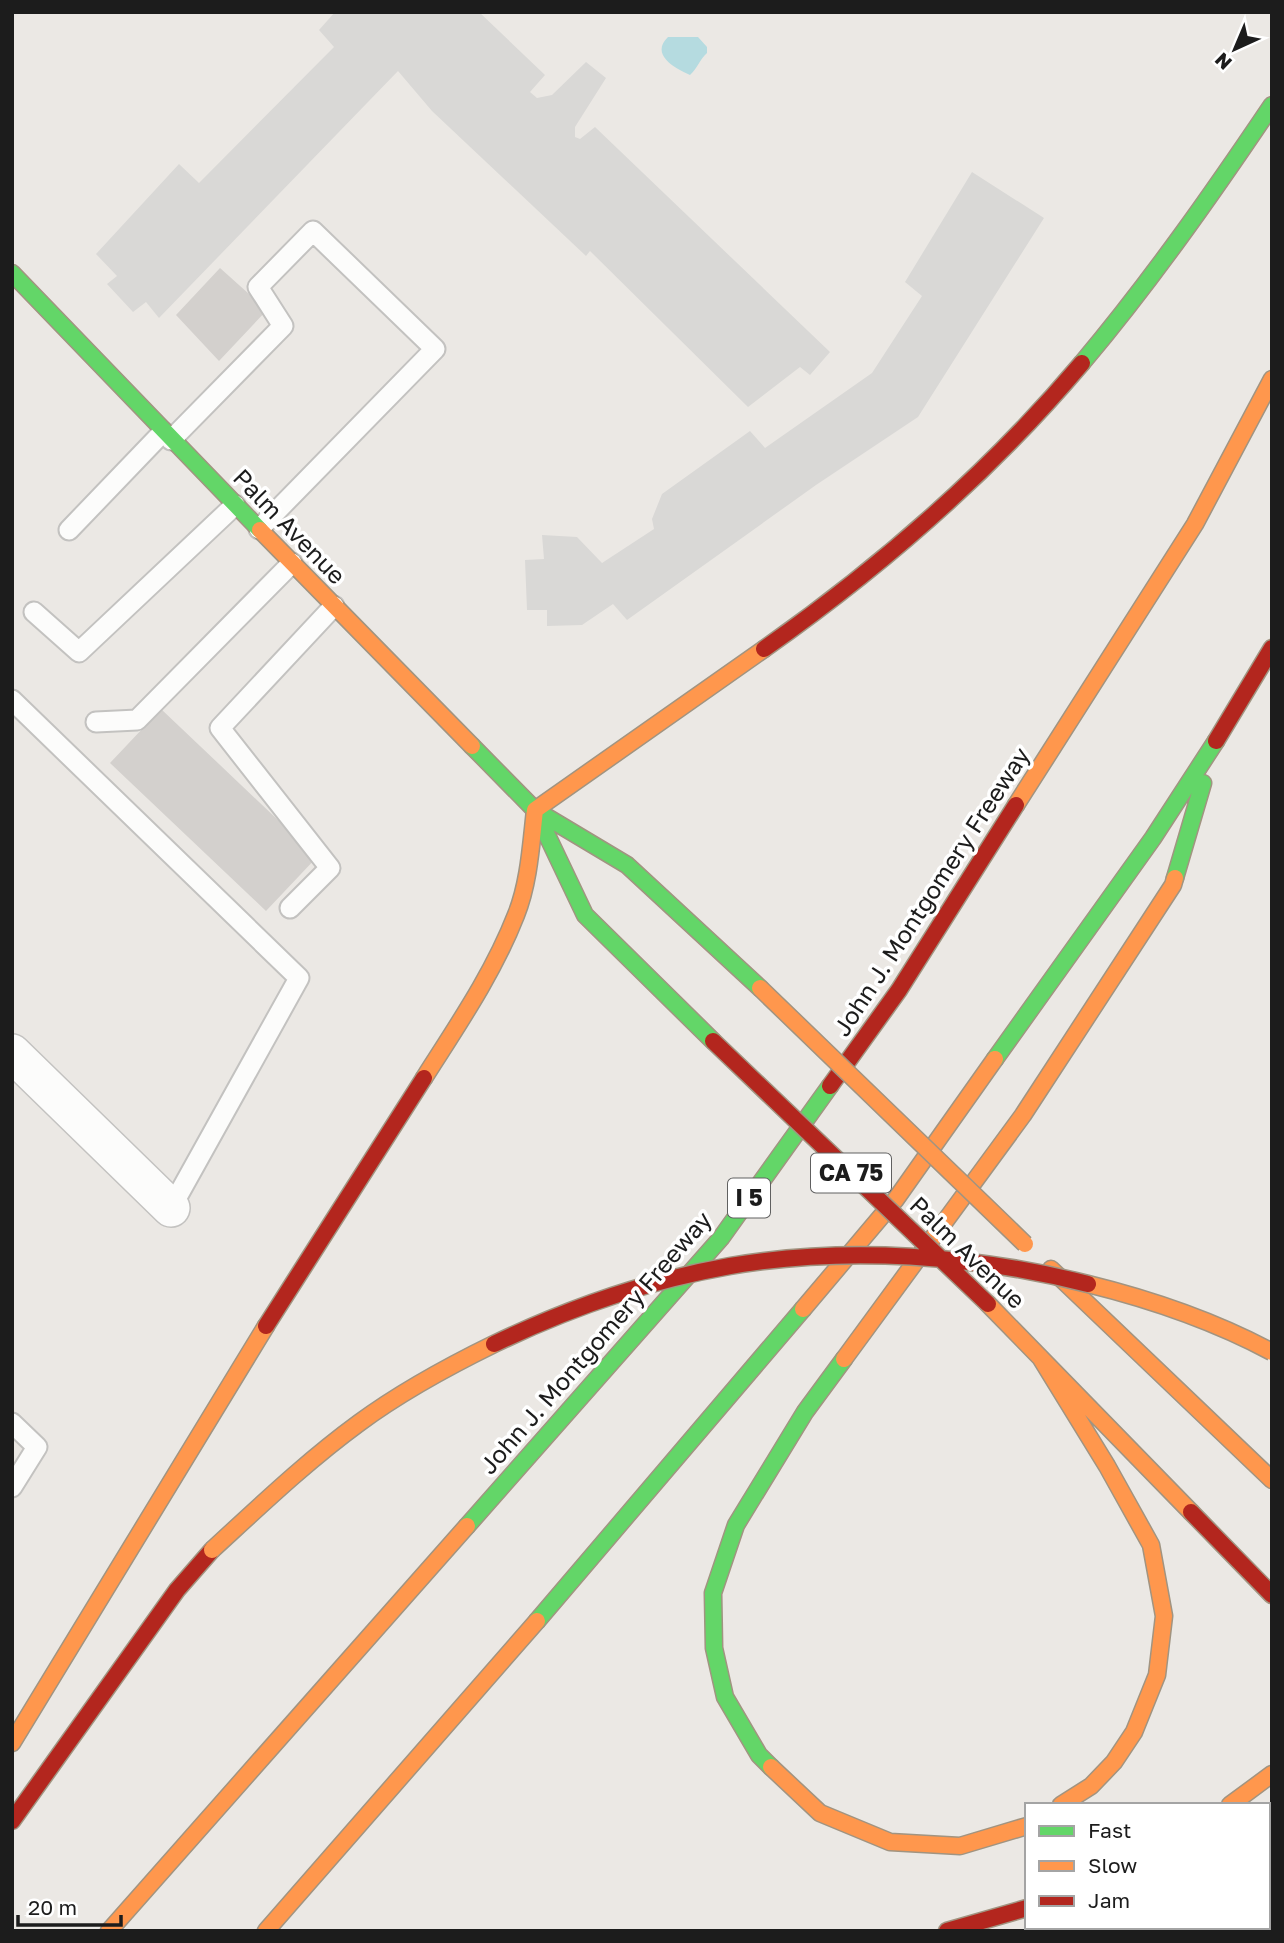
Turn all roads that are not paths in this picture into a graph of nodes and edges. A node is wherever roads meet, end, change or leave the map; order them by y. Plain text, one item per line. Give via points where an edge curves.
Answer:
1 (1272, 105) edge
2 (12, 273) edge
3 (1272, 379) edge
4 (167, 436) junction
5 (235, 505) junction
6 (69, 530) dead end
7 (259, 530) junction
8 (292, 563) junction
9 (334, 606) junction
10 (34, 612) dead end
11 (1272, 648) edge
12 (12, 700) edge
13 (96, 722) dead end
14 (1213, 746) junction
15 (535, 810) junction
16 (290, 908) dead end
17 (12, 1053) edge
18 (171, 1208) joint
19 (1272, 1352) edge
20 (1040, 1357) junction
21 (12, 1423) edge
22 (1272, 1480) edge
23 (12, 1487) edge
24 (1272, 1595) edge
25 (12, 1743) edge
26 (1272, 1774) edge
27 (1064, 1803) edge
28 (1233, 1803) edge
29 (12, 1821) edge
30 (1025, 1827) edge
31 (1025, 1909) edge
32 (109, 1931) edge
33 (266, 1931) edge
34 (947, 1931) edge

1 - 15 main road via 1131,306 1038,411 920,529 813,615
2 - 4 main road, Palm Avenue
3 - 32 main road, John J. Montgomery Freeway / I 5 via 1195,524 906,978 721,1238
4 - 5 main road, Palm Avenue
4 - 6 lane
4 - 7 lane via 283,326 258,287 313,230 435,349
5 - 7 main road, Palm Avenue
5 - 10 lane via 79,652
7 - 8 main road, Palm Avenue
8 - 9 main road, Palm Avenue
8 - 13 lane via 137,720
9 - 15 main road, Palm Avenue
9 - 16 lane via 220,728 330,868
11 - 14 main road
12 - 18 lane via 299,978
14 - 30 main road via 1173,885 1023,1115 805,1412 736,1525 713,1593 713,1648 724,1697 759,1755 820,1813 890,1842 960,1846
14 - 33 main road via 1153,838 896,1199 599,1550
15 - 20 main road, Palm Avenue / CA 75, bridge via 585,915
15 - 22 main road, Palm Avenue, bridge via 627,865
15 - 25 main road via 517,914 480,990 273,1314
17 - 18 street
19 - 29 main road, bridge via 1149,1299 1046,1274 927,1257 860,1256 745,1264 699,1272 558,1316 414,1386 323,1450 212,1550 177,1590
20 - 24 main road, Palm Avenue / CA 75
20 - 27 main road via 1151,1545 1164,1616 1157,1675 1133,1732 1091,1786
21 - 23 lane via 37,1447
26 - 28 main road
31 - 34 main road

